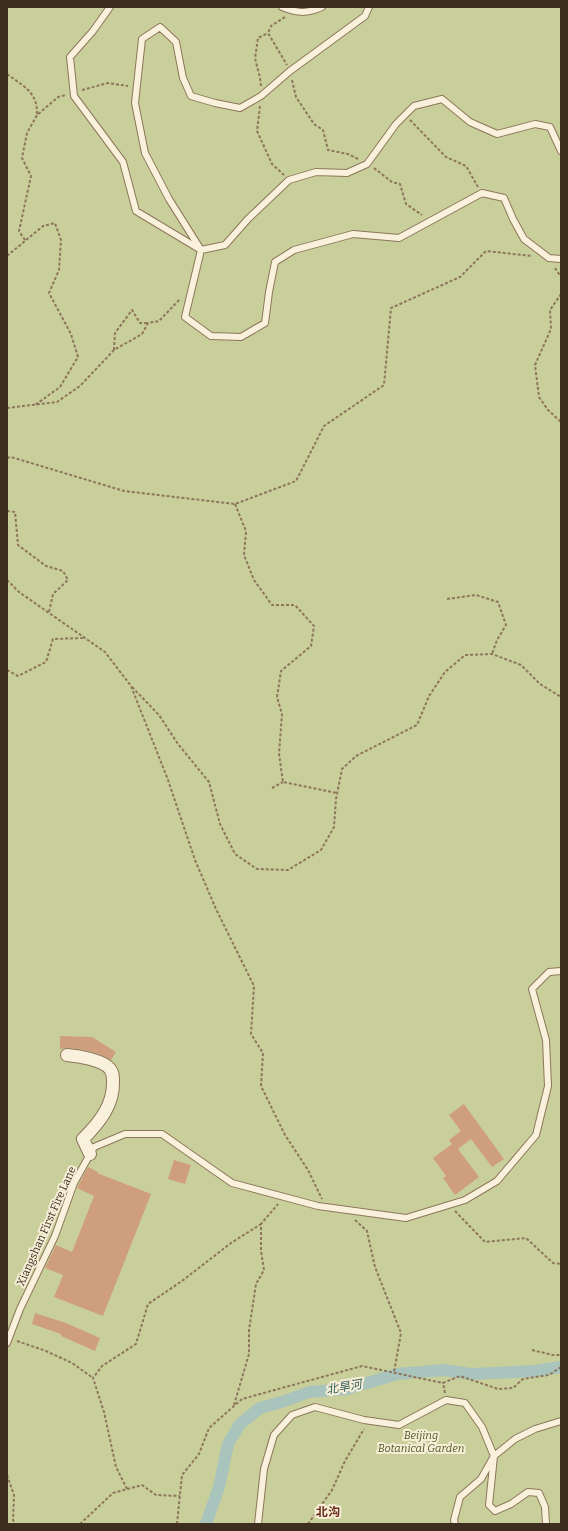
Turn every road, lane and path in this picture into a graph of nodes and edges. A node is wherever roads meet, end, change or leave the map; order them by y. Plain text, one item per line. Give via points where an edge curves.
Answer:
1 (110, 7) edge
2 (282, 7) edge
3 (322, 7) edge
4 (370, 7) edge
5 (294, 12) junction
6 (268, 33) junction
7 (290, 70) junction
8 (7, 74) edge
9 (137, 88) junction
10 (74, 92) junction
11 (261, 96) junction
12 (37, 115) junction
13 (405, 115) junction
14 (561, 151) edge
15 (366, 164) junction
16 (289, 180) junction
17 (482, 193) junction
18 (433, 220) junction
19 (25, 240) junction
20 (201, 250) junction
21 (7, 256) edge
22 (549, 258) junction
23 (561, 259) edge
24 (191, 288) junction
25 (561, 294) edge
26 (148, 323) junction
27 (114, 350) junction
28 (35, 405) junction
29 (7, 408) edge
30 (561, 422) edge
31 (7, 458) edge
32 (235, 504) junction
33 (7, 510) edge
34 (7, 580) edge
35 (447, 599) dead end
36 (49, 612) junction
37 (85, 638) junction
38 (492, 654) junction
39 (7, 670) edge
40 (131, 686) junction
41 (561, 697) edge
42 (283, 782) junction
43 (272, 788) dead end
44 (337, 793) junction
45 (561, 970) edge
46 (67, 1055) dead end
47 (90, 1154) junction
48 (284, 1197) junction
49 (449, 1205) junction
50 (326, 1207) junction
51 (342, 1209) junction
52 (261, 1224) junction
53 (561, 1264) edge
54 (8, 1340) edge
55 (532, 1350) dead end
56 (561, 1355) edge
57 (561, 1367) edge
58 (394, 1372) dead end
59 (93, 1378) junction
60 (446, 1400) junction
61 (234, 1406) dead end
62 (369, 1421) junction
63 (561, 1421) edge
64 (494, 1456) junction
65 (7, 1475) edge
66 (127, 1489) junction
67 (180, 1496) dead end
68 (15, 1524) edge
69 (80, 1524) edge
70 (258, 1524) edge
71 (308, 1524) edge
72 (455, 1524) edge
73 (546, 1524) edge

1 - 10 lane via 70,57
2 - 5 lane
3 - 5 lane via 312,12
4 - 7 lane via 366,16
5 - 6 path via 271,26
6 - 7 path
6 - 11 path via 258,38 255,58
7 - 11 lane
7 - 15 path via 296,97 314,124 323,130 328,150 348,154
8 - 12 path via 31,92 38,106
9 - 10 path via 108,83
9 - 11 lane via 142,39 160,27 176,42 183,78 191,96 215,104 240,108
9 - 20 lane via 135,103 145,153 169,199
10 - 12 path via 58,98
10 - 20 lane via 74,96 124,162 136,211
11 - 16 path via 257,132 272,164
12 - 19 path via 27,133 22,158 31,176 19,230
13 - 14 lane via 414,106 442,99 470,122 497,134 536,124 550,127
13 - 15 lane
13 - 17 path via 446,157 466,166
15 - 16 lane via 347,173 316,172
15 - 18 path via 392,182 400,184 406,204
16 - 20 lane via 225,245
17 - 18 lane
17 - 22 lane via 504,198 524,239
18 - 24 lane via 399,238 353,234 294,250 275,262 265,323 241,337 211,336 185,317
19 - 21 path
19 - 28 path via 44,226 55,223 61,240 59,270 49,293 72,334 78,357 60,387
20 - 24 lane
22 - 23 lane
22 - 32 path via 486,251 460,277 392,308 384,385 324,426 296,481
24 - 26 path via 159,321
25 - 30 path via 550,310 552,329 535,365 539,397
26 - 27 path via 142,334
26 - 27 path via 140,322 132,310 115,333
27 - 28 path via 80,386 57,402
28 - 29 path
31 - 32 path via 12,457 124,491
32 - 42 path via 246,531 244,555 254,580 272,605 295,605 314,626 311,646 281,671 277,697 282,714 279,754
33 - 36 path via 15,512 18,545 46,566 63,571 68,580 53,594
34 - 36 path via 19,592
35 - 38 path via 476,595 498,602 506,625
36 - 37 path
37 - 39 path via 53,638 46,662 18,676
37 - 40 path via 105,652
38 - 41 path via 521,665 540,684
38 - 44 path via 465,655 445,672 429,696 417,725 356,756 342,769
40 - 44 path via 159,715 178,744 209,782 220,824 235,854 256,869 288,870 321,850 334,826
40 - 50 path via 168,780 195,860 254,986 251,1034 263,1053 261,1086 285,1135 308,1170
42 - 43 path
42 - 44 path
45 - 49 lane, Xiangshan First Fire Lane via 549,972 532,989 546,1040 548,1086 536,1135 497,1181 465,1200
46 - 47 street via 85,1057 110,1068 113,1074 112,1096 106,1111 96,1127 84,1139
47 - 48 lane, Xiangshan First Fire Lane via 94,1146 125,1134 162,1134 232,1183
47 - 54 lane, Xiangshan First Fire Lane via 74,1183 55,1236
48 - 50 lane, Xiangshan First Fire Lane
48 - 52 path
49 - 51 lane, Xiangshan First Fire Lane via 406,1218
49 - 53 path via 486,1242 526,1238 553,1262
50 - 51 lane, Xiangshan First Fire Lane
51 - 58 path via 368,1230 375,1267 401,1333
52 - 59 path via 148,1304 136,1344 102,1366
52 - 61 path via 264,1270 256,1284 249,1330 249,1354
54 - 59 path via 46,1351 72,1363
55 - 56 path
57 - 60 path via 549,1375 523,1379 513,1388 498,1389 460,1376 443,1383
59 - 66 path via 104,1412 116,1467
60 - 62 lane via 400,1425
60 - 64 lane via 465,1403 482,1427
62 - 70 lane via 315,1407 292,1415 274,1435 264,1469
62 - 71 path via 332,1490
63 - 64 lane via 535,1429 515,1439
64 - 72 lane via 481,1479 460,1497
64 - 73 lane via 489,1505 495,1511 528,1492 539,1493 545,1507
65 - 68 path via 14,1495
66 - 67 path via 142,1485 156,1494
66 - 69 path via 113,1493

